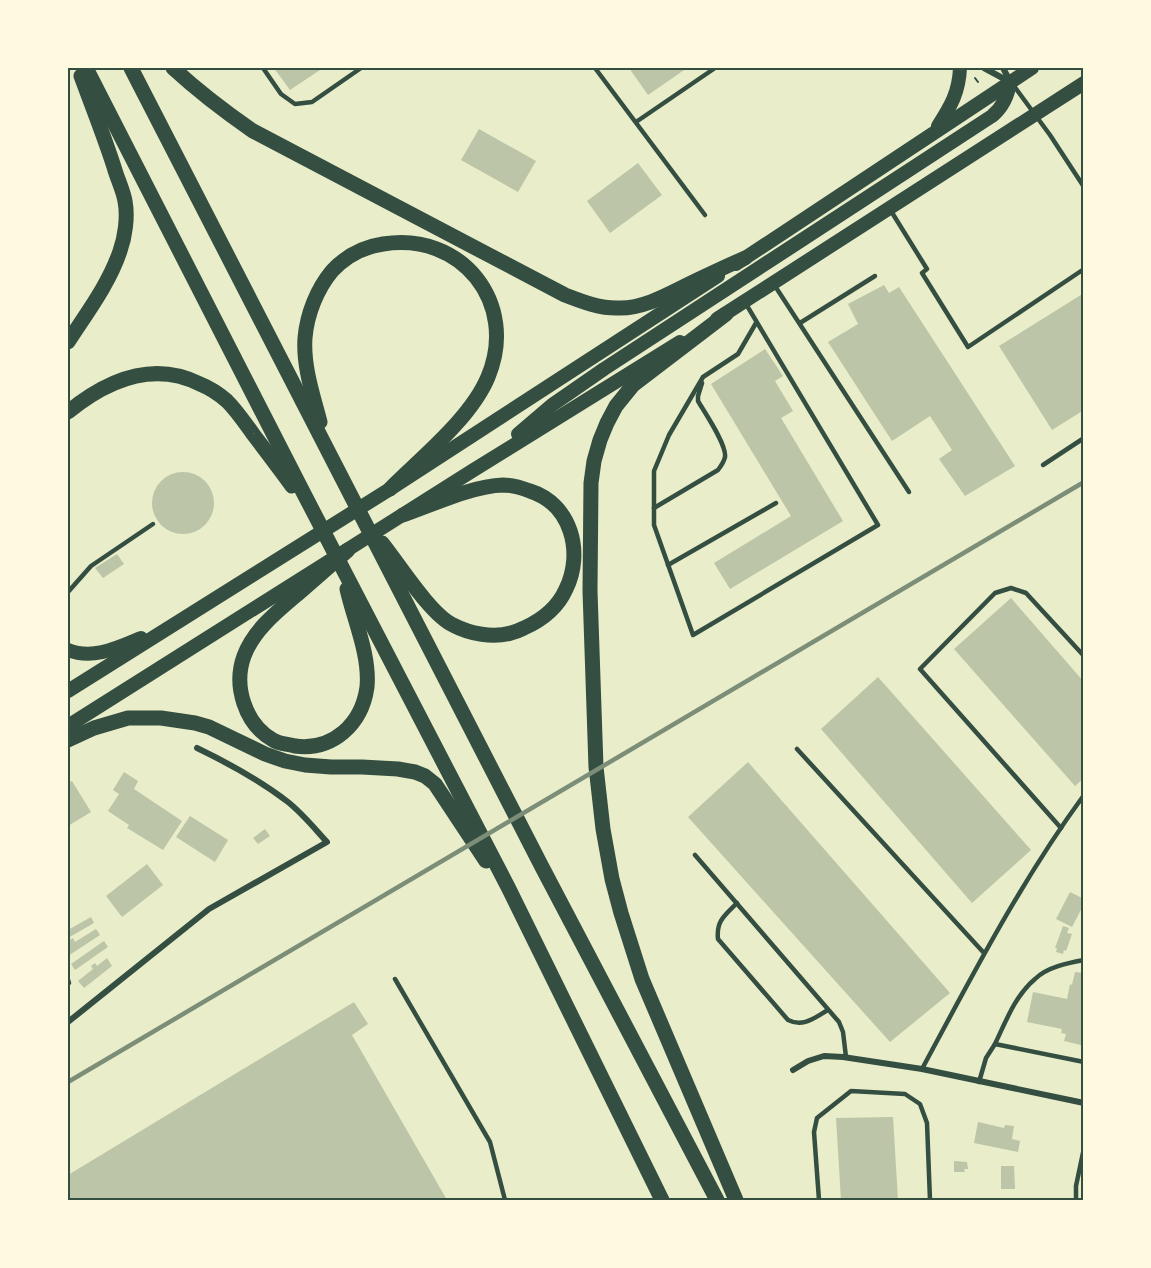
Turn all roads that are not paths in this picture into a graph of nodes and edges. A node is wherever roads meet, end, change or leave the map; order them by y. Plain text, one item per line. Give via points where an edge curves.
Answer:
1 (78, 68) edge
2 (86, 68) edge
3 (131, 68) edge
4 (173, 68) edge
5 (263, 68) edge
6 (361, 68) edge
7 (595, 68) edge
8 (715, 68) edge
9 (960, 68) edge
10 (984, 68) edge
11 (1004, 68) edge
12 (1032, 68) edge
13 (1010, 82) junction
14 (1083, 83) edge
15 (1035, 114) junction
16 (636, 122) junction
17 (933, 133) junction
18 (1083, 187) edge
19 (890, 208) junction
20 (705, 215) dead end
21 (745, 258) junction
22 (1083, 269) edge
23 (875, 276) dead end
24 (773, 284) junction
25 (744, 302) junction
26 (726, 314) junction
27 (756, 323) junction
28 (800, 323) junction
29 (68, 342) edge
30 (703, 377) junction
31 (68, 411) edge
32 (1083, 438) edge
33 (326, 449) junction
34 (484, 463) junction
35 (1043, 465) dead end
36 (390, 489) junction
37 (909, 492) dead end
38 (301, 494) junction
39 (776, 503) dead end
40 (654, 508) junction
41 (403, 515) junction
42 (153, 524) dead end
43 (348, 550) junction
44 (668, 565) junction
45 (396, 571) junction
46 (68, 592) edge
47 (354, 597) junction
48 (173, 625) junction
49 (68, 650) edge
50 (1083, 656) edge
51 (68, 691) edge
52 (68, 726) edge
53 (68, 740) edge
54 (196, 748) dead end
55 (797, 749) dead end
56 (1083, 795) edge
57 (1060, 828) junction
58 (696, 855) dead end
59 (506, 888) junction
60 (737, 903) junction
61 (984, 953) junction
62 (1083, 960) edge
63 (395, 979) dead end
64 (828, 1010) junction
65 (68, 1022) edge
66 (994, 1044) junction
67 (846, 1057) junction
68 (1083, 1062) edge
69 (922, 1069) junction
70 (793, 1070) dead end
71 (979, 1082) junction
72 (1083, 1103) edge
73 (1083, 1148) edge
74 (505, 1200) edge
75 (662, 1200) edge
76 (717, 1200) edge
77 (736, 1200) edge
78 (819, 1200) edge
79 (930, 1200) edge
80 (1076, 1200) edge

1 - 29 highway via 125,202 125,218 113,269
2 - 38 highway
3 - 33 highway
4 - 21 highway via 253,131 555,290 599,307 620,309 656,300
5 - 6 lane via 281,94 295,104 312,102
7 - 16 lane
8 - 16 lane
9 - 17 highway via 954,99
10 - 13 street
11 - 13 street
12 - 13 highway
13 - 15 lane
13 - 17 highway
13 - 34 highway via 1005,101 992,116 604,369 552,405
14 - 15 highway
15 - 18 lane
15 - 19 highway
16 - 20 lane
17 - 21 highway
19 - 22 lane via 927,269 922,273 968,346
19 - 24 highway
21 - 36 highway
23 - 28 lane
24 - 25 highway
24 - 28 lane
25 - 26 highway
25 - 27 lane
26 - 34 highway
26 - 77 highway via 633,385 616,406 594,461 590,591 596,767 612,879 642,979
27 - 30 lane via 738,354
27 - 44 lane via 878,525 693,635
28 - 37 lane
30 - 40 lane via 669,435 654,471
30 - 40 lane via 698,401 726,456 718,470
31 - 38 highway via 102,388 138,375 165,373 195,381 227,401
32 - 35 lane
33 - 36 highway via 305,358 308,321 325,280 355,252 375,245 416,243 452,256 481,284 495,313 494,360 479,396 466,413
33 - 45 highway
34 - 41 highway
36 - 48 highway
38 - 47 highway via 342,566
39 - 44 lane
40 - 44 lane via 654,525
41 - 43 highway
41 - 45 highway via 488,487 505,485 540,494 564,516 574,548 573,568 566,589 552,610 534,624 510,634 489,635 451,624
42 - 46 lane via 91,566
43 - 47 highway via 265,623 244,657 242,697 249,716 273,740 315,747 341,736 353,723 367,686
43 - 52 highway
45 - 76 highway via 493,772
47 - 59 highway via 459,791
48 - 49 highway via 109,651 78,654
48 - 51 highway
50 - 57 lane via 1026,593 1011,588 995,593 920,669
53 - 59 highway via 128,718 160,718 209,727 285,761 415,772 435,784
54 - 65 street via 289,803 327,842 209,909
55 - 61 lane
56 - 57 lane
57 - 61 lane
58 - 60 lane
59 - 75 highway
60 - 64 lane
60 - 64 lane via 723,917 717,929 718,939 788,1020 806,1023
61 - 69 lane
62 - 66 lane via 1035,978 1014,1003
63 - 74 lane via 490,1142
64 - 67 lane via 843,1032
66 - 68 lane
66 - 71 lane
67 - 69 street
67 - 70 street via 824,1056
69 - 71 street
71 - 72 street
73 - 80 lane
78 - 79 lane via 814,1132 817,1118 851,1091 905,1094 920,1104 927,1123

